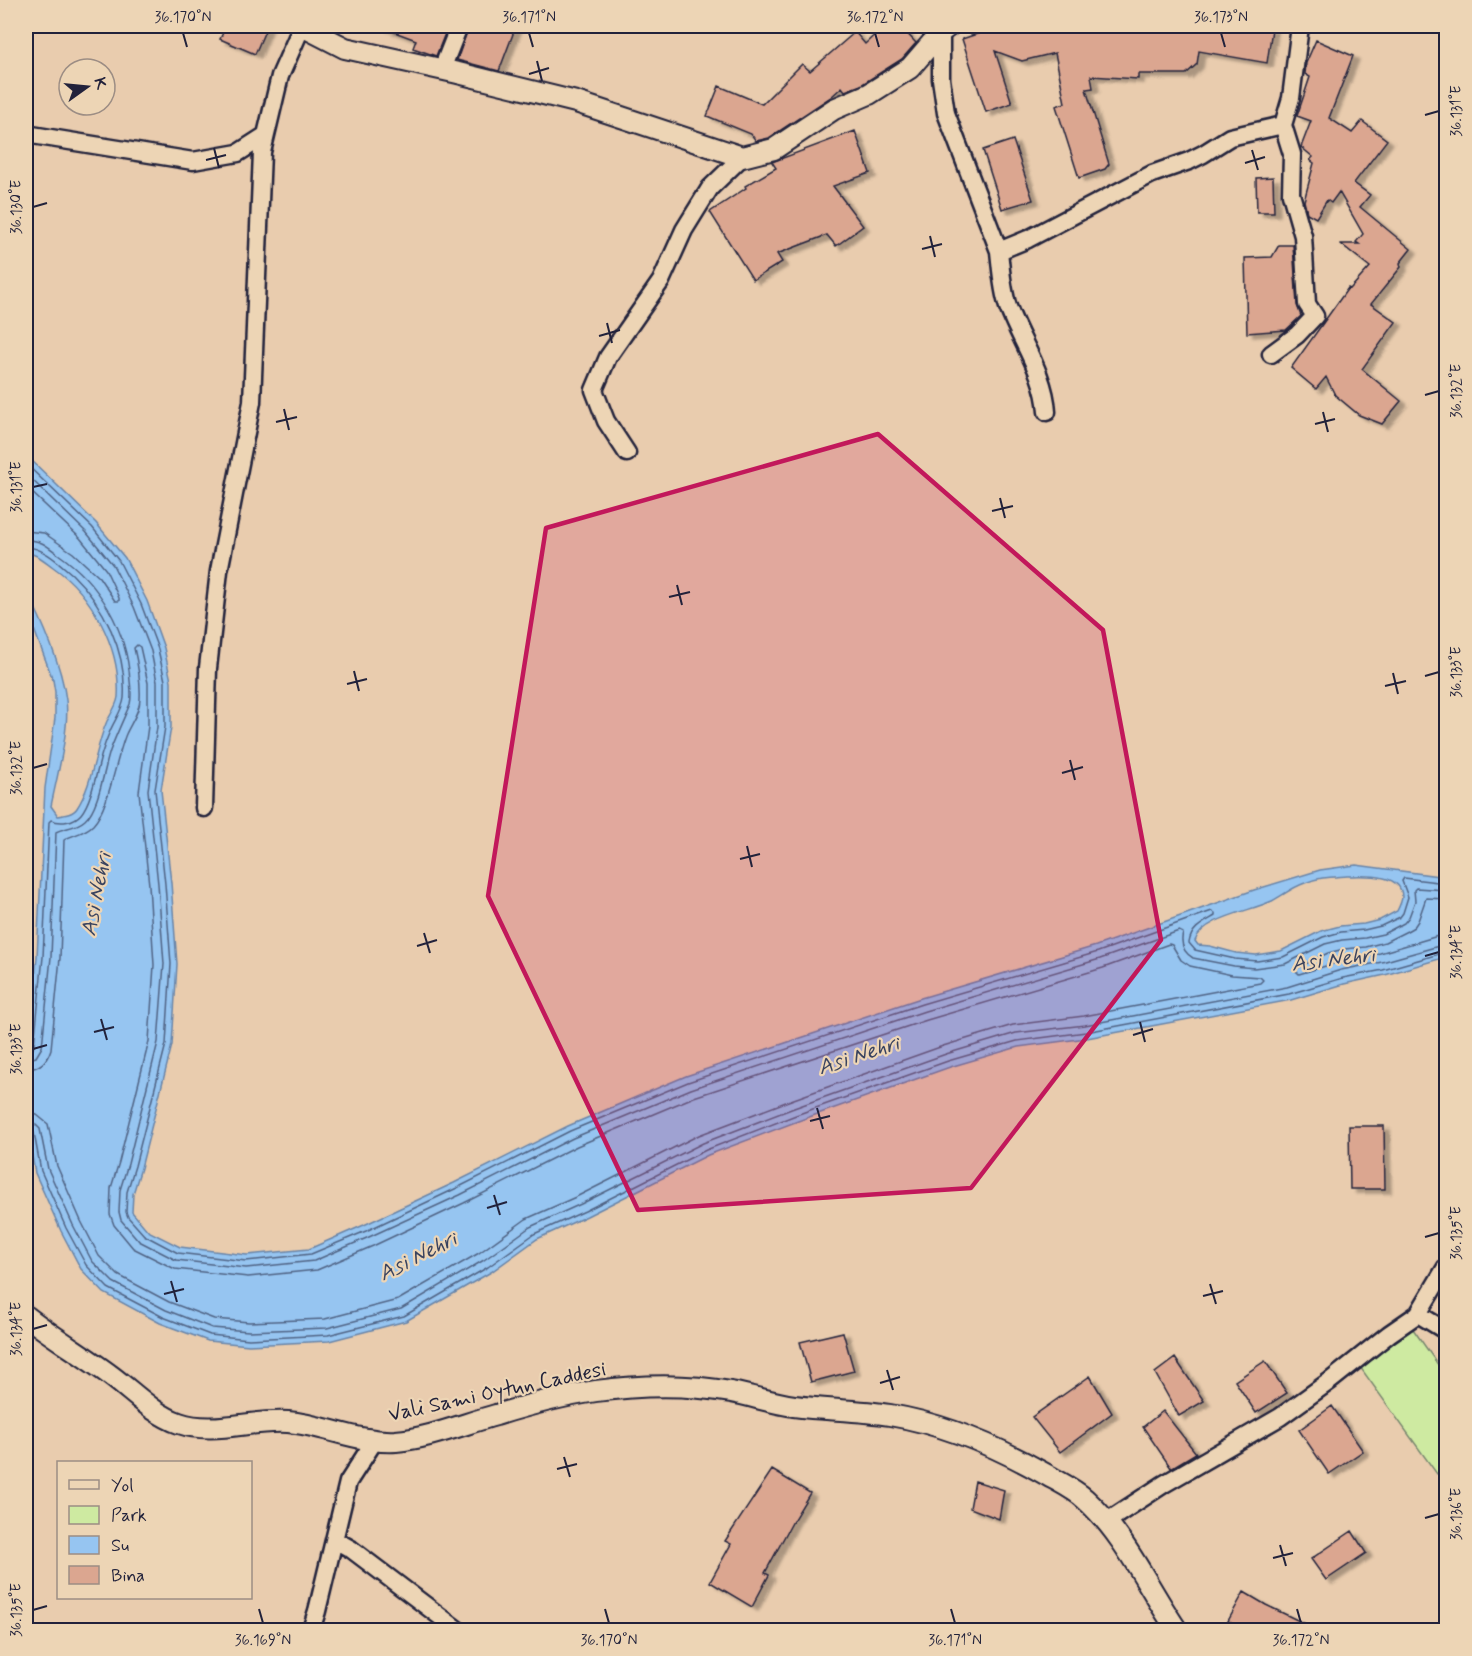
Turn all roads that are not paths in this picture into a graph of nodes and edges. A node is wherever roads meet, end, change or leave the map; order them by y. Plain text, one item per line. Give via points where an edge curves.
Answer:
1 (302, 26) edge
2 (459, 26) edge
3 (1300, 26) edge
4 (942, 28) edge
5 (442, 69) junction
6 (1283, 125) junction
7 (26, 134) edge
8 (266, 135) junction
9 (742, 157) junction
10 (999, 251) junction
11 (1271, 354) dead end
12 (1047, 412) dead end
13 (627, 453) dead end
14 (204, 808) dead end
15 (1446, 1267) edge
16 (1418, 1314) junction
17 (26, 1316) edge
18 (1446, 1331) edge
19 (375, 1440) junction
20 (1106, 1521) junction
21 (335, 1540) junction
22 (311, 1630) edge
23 (458, 1630) edge
24 (1177, 1630) edge

1 - 5 street via 345,48
1 - 8 street via 280,76
2 - 5 street
3 - 6 street via 1291,98
4 - 9 street via 910,68 869,94 834,109 774,149
4 - 10 street via 941,79 946,113
5 - 9 street via 576,102
6 - 10 street via 1230,137
6 - 11 street via 1292,154 1291,194 1303,236 1307,304 1315,316
7 - 8 street via 193,161 238,153
8 - 14 street via 262,152 252,402 219,571 208,668
9 - 13 street via 710,188 684,230 661,281 608,357 594,390 606,421
10 - 12 street via 1008,306 1039,375
15 - 16 street
16 - 18 street
16 - 20 street via 1280,1417
17 - 19 street, Vali Sami Oytun Caddesi via 179,1423 220,1428 292,1422
19 - 20 street, Vali Sami Oytun Caddesi via 420,1437 598,1391 703,1388 792,1406 922,1422 1033,1467 1083,1497
19 - 21 street via 348,1482
20 - 24 street, Vali Sami Oytun Caddesi
21 - 22 street
21 - 23 street

